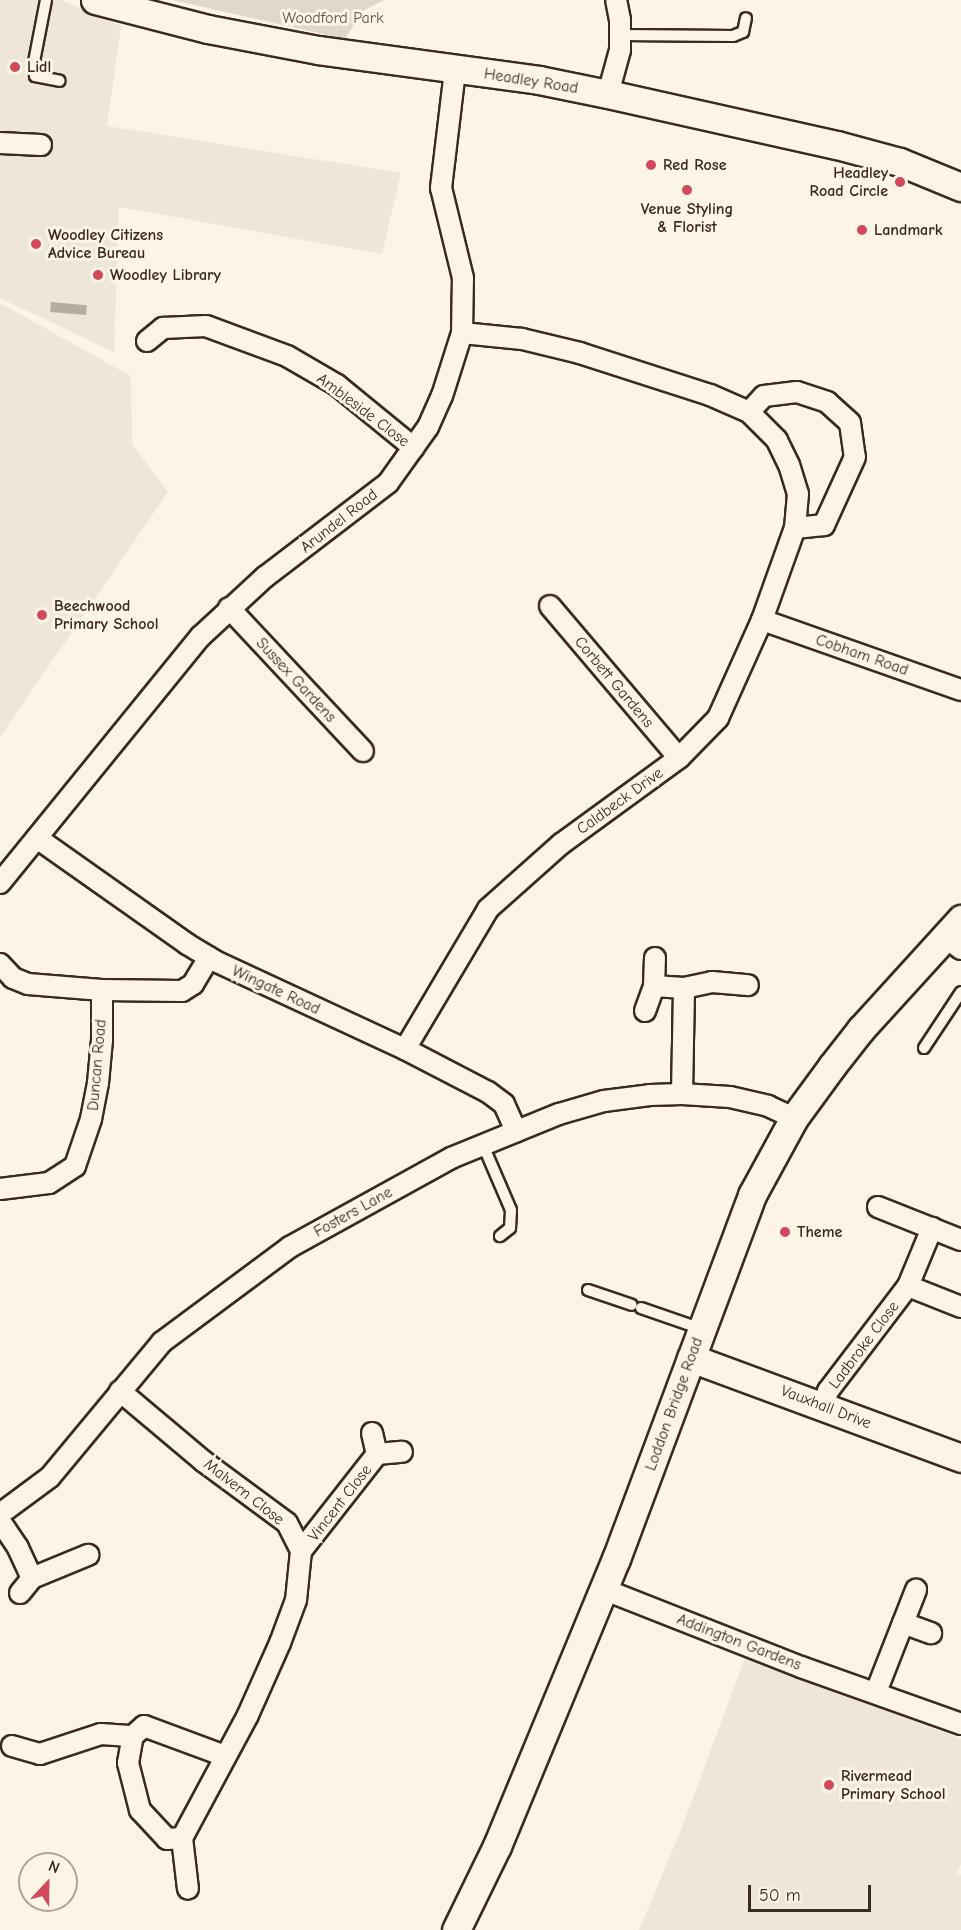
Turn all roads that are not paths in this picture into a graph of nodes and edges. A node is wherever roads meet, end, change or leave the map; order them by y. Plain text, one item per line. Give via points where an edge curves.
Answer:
1 (46, 0) edge
2 (95, 0) edge
3 (616, 0) edge
4 (746, 18) dead end
5 (620, 34) junction
6 (455, 70) junction
7 (60, 81) dead end
8 (608, 94) junction
9 (0, 143) edge
10 (41, 145) dead end
11 (961, 187) edge
12 (462, 333) junction
13 (147, 340) dead end
14 (749, 412) junction
15 (414, 448) junction
16 (795, 528) junction
17 (550, 606) dead end
18 (229, 608) junction
19 (762, 620) junction
20 (961, 690) edge
21 (363, 751) dead end
22 (679, 758) junction
23 (37, 838) junction
24 (0, 884) edge
25 (956, 935) edge
26 (209, 957) junction
27 (655, 958) dead end
28 (0, 964) edge
29 (748, 985) dead end
30 (654, 986) junction
31 (684, 988) junction
32 (102, 990) junction
33 (961, 992) edge
34 (645, 1011) dead end
35 (924, 1048) dead end
36 (405, 1049) junction
37 (682, 1094) junction
38 (794, 1118) junction
39 (516, 1131) junction
40 (483, 1145) junction
41 (0, 1189) edge
42 (878, 1207) dead end
43 (932, 1228) junction
44 (500, 1236) dead end
45 (961, 1240) edge
46 (908, 1286) junction
47 (588, 1290) dead end
48 (961, 1307) edge
49 (702, 1329) junction
50 (691, 1358) junction
51 (120, 1391) junction
52 (823, 1405) junction
53 (372, 1433) dead end
54 (402, 1452) dead end
55 (377, 1454) junction
56 (961, 1458) edge
57 (0, 1514) edge
58 (0, 1521) edge
59 (301, 1551) junction
60 (88, 1555) dead end
61 (603, 1588) junction
62 (916, 1590) dead end
63 (903, 1623) junction
64 (931, 1633) dead end
65 (876, 1692) junction
66 (961, 1724) edge
67 (133, 1736) junction
68 (12, 1746) dead end
69 (225, 1756) junction
70 (182, 1838) junction
71 (188, 1889) dead end
72 (456, 1930) edge

1 - 7 lane via 35,76
2 - 6 street, Headley Road via 207,29
3 - 5 street
4 - 5 lane via 743,32 733,36
5 - 8 street via 620,50
6 - 8 street, Headley Road via 539,80
6 - 12 street, Arundel Road via 441,188 463,278
8 - 11 street, Headley Road via 848,148 900,162
9 - 10 street
12 - 14 street, Caldbeck Drive via 522,339 580,353 710,394
12 - 15 street, Arundel Road via 442,396
13 - 15 street, Ambleside Close via 164,328 206,326 287,356 337,385
14 - 16 street, Caldbeck Drive via 777,440 789,465 798,494
14 - 16 street via 764,396 797,392 827,402 850,423 855,457 824,525
15 - 18 street, Arundel Road via 388,483
16 - 19 street, Caldbeck Drive
17 - 22 street, Corbett Gardens
18 - 21 street, Sussex Gardens
18 - 23 street, Arundel Road via 201,636
19 - 20 street, Cobham Road
19 - 22 street, Caldbeck Drive via 718,718
22 - 36 street, Caldbeck Drive via 561,844 488,909
23 - 24 street, Arundel Road
23 - 26 street, Wingate Road
25 - 38 street, Loddon Bridge Road via 861,1029
26 - 32 street via 193,984 182,991
26 - 36 street, Wingate Road
27 - 30 street
28 - 32 street via 13,978 28,984
29 - 31 street via 712,982
30 - 31 street
30 - 34 street
31 - 37 street
32 - 41 street, Duncan Road via 98,1083 92,1119 75,1166 49,1183
33 - 35 lane
36 - 39 street, Wingate Road via 488,1092 504,1104
37 - 38 street, Fosters Lane via 754,1102
37 - 39 street, Fosters Lane via 604,1101
38 - 49 street, Loddon Bridge Road via 752,1195
39 - 40 street, Fosters Lane
40 - 44 lane via 512,1210 510,1228
40 - 51 street, Fosters Lane via 451,1158 290,1247 162,1342
42 - 43 street
43 - 45 street
43 - 46 street, Ladbroke Close
46 - 48 street, Ladbroke Close
46 - 52 street, Ladbroke Close via 828,1391
47 - 49 lane
49 - 50 street, Loddon Bridge Road
50 - 52 street, Vauxhall Drive
50 - 61 street, Loddon Bridge Road
51 - 57 street, Fosters Lane via 50,1477
51 - 59 street, Malvern Close via 287,1523
52 - 56 street, Vauxhall Drive
53 - 55 street, Vincent Close
54 - 55 street, Vincent Close
55 - 59 street, Vincent Close
58 - 60 street via 18,1548 26,1586
59 - 69 street via 296,1600 248,1715
61 - 65 street, Addington Gardens via 801,1667
61 - 72 street, Loddon Bridge Road via 497,1846
62 - 63 street
63 - 64 street
63 - 65 street
65 - 66 street, Addington Gardens
67 - 68 street via 101,1734 40,1754
67 - 69 street via 144,1726
67 - 70 street via 128,1763 140,1810 167,1839
69 - 70 street
70 - 71 street

